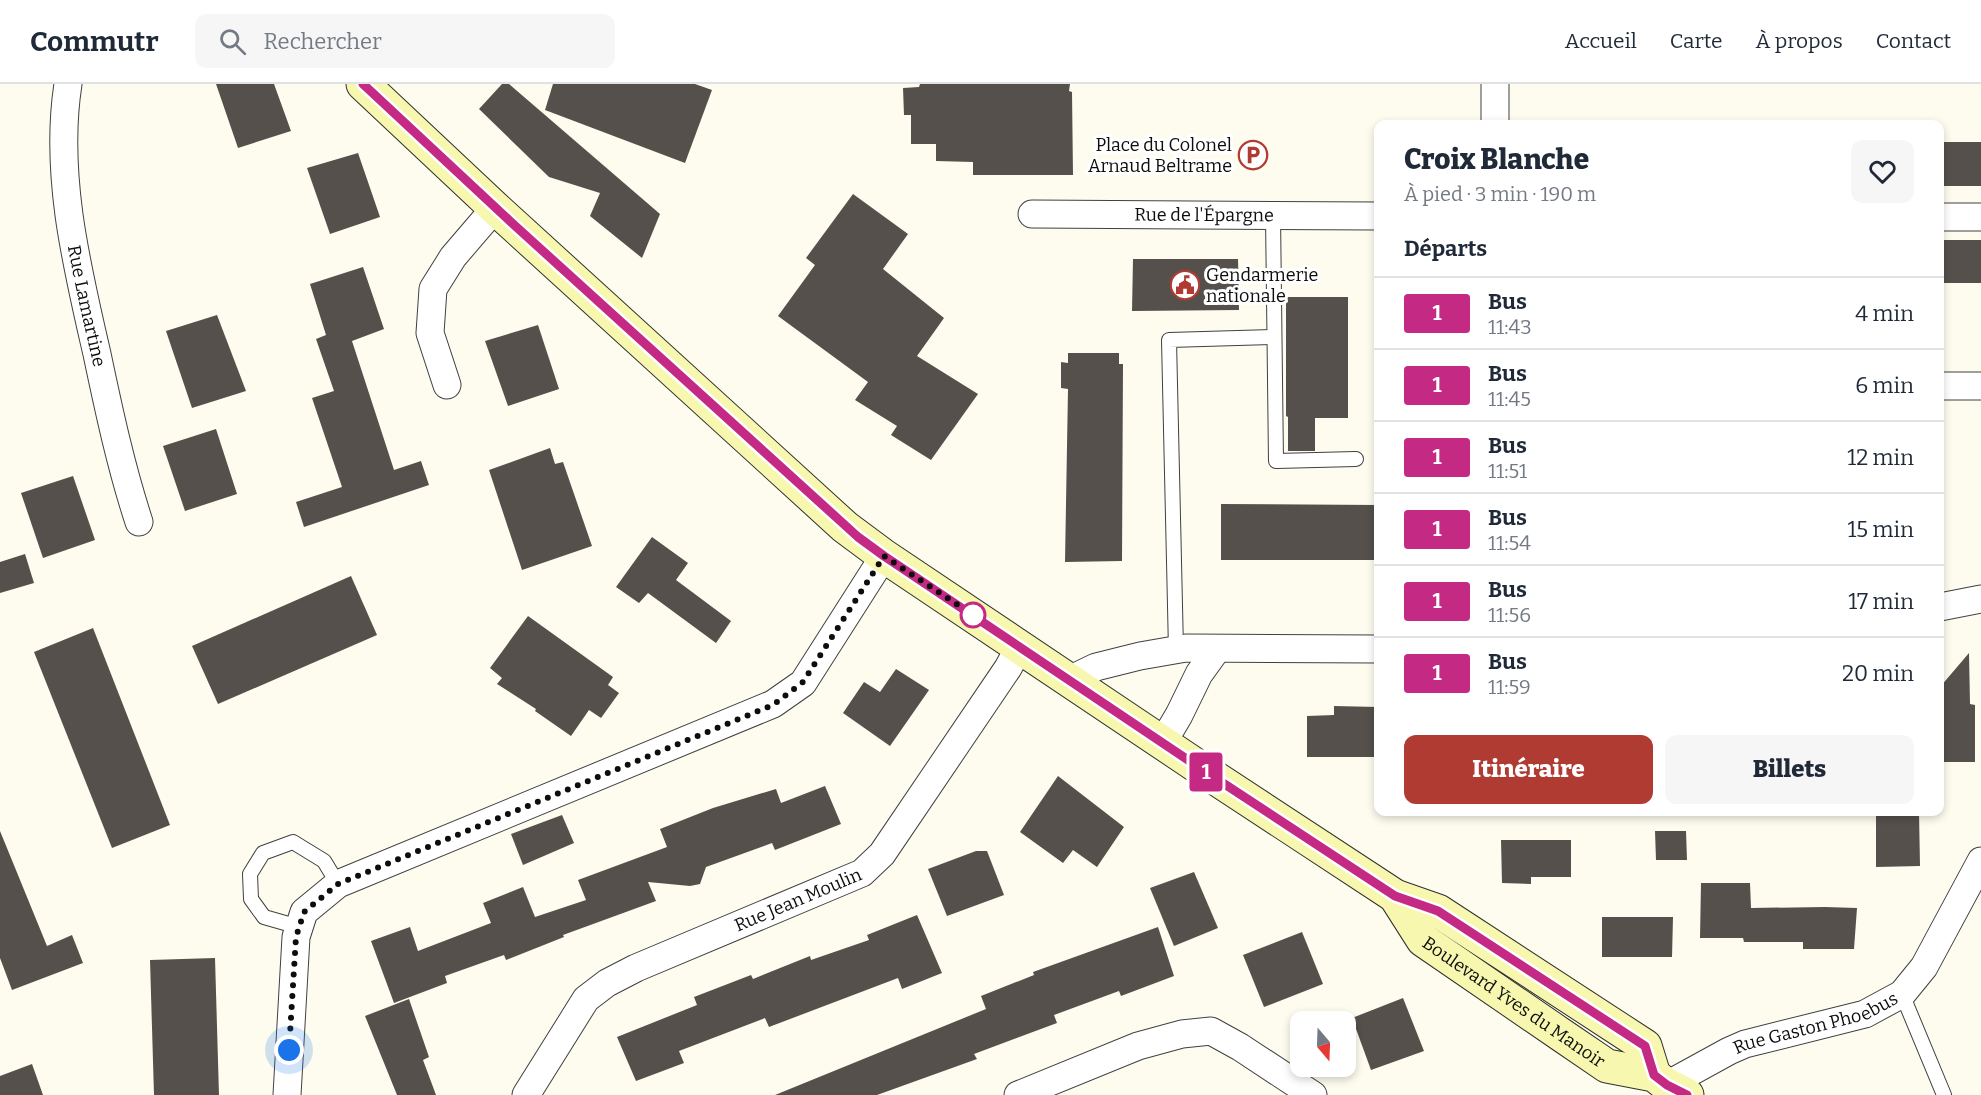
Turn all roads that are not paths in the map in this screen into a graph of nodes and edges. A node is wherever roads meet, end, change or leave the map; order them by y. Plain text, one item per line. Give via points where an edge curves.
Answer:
1 (68, 84) edge
2 (363, 84) edge
3 (1495, 84) edge
4 (1495, 120) edge
5 (495, 207) junction
6 (1032, 214) dead end
7 (1273, 215) junction
8 (1374, 216) edge
9 (1944, 217) edge
10 (1981, 217) edge
11 (1274, 337) junction
12 (447, 385) dead end
13 (1944, 386) edge
14 (1981, 386) edge
15 (1356, 459) dead end
16 (139, 522) dead end
17 (884, 556) junction
18 (1981, 599) edge
19 (1944, 606) edge
20 (1020, 646) junction
21 (1217, 649) junction
22 (1374, 649) edge
23 (1176, 650) junction
24 (1069, 680) junction
25 (1163, 742) junction
26 (1981, 861) edge
27 (338, 884) junction
28 (299, 927) junction
29 (1902, 994) junction
30 (1666, 1088) edge
31 (286, 1095) edge
32 (526, 1095) edge
33 (1018, 1095) edge
34 (1313, 1095) edge
35 (1944, 1095) edge

1 - 16 street, Rue Lamartine via 64,164 73,237 121,464
2 - 5 main road, Boulevard Yves du Manoir
3 - 4 street
5 - 12 street via 453,257 433,289 430,333
5 - 17 main road, Boulevard Yves du Manoir via 846,527
6 - 7 street, Rue de l'Épargne
7 - 8 street, Rue de l'Épargne
7 - 11 lane
9 - 10 street
11 - 15 lane via 1276,461
11 - 23 lane via 1168,340
13 - 14 street
17 - 20 main road, Boulevard Yves du Manoir
17 - 27 street via 803,682 773,705
18 - 19 street
20 - 24 main road, Boulevard Yves du Manoir
20 - 32 street, Rue Jean Moulin via 882,854 862,873 607,983 586,999
21 - 22 street
21 - 23 street
21 - 25 street via 1198,674
23 - 24 street via 1096,667
24 - 25 main road, Boulevard Yves du Manoir
25 - 30 main road, Boulevard Yves du Manoir via 1395,896 1423,940 1607,1066
26 - 29 street, Rue Gaston Phoebus via 1924,967
27 - 28 street via 304,912
27 - 28 lane via 324,861 293,842 263,853 250,874 251,899 264,917
28 - 31 street
29 - 30 street, Rue Gaston Phoebus via 1865,1014 1745,1044
29 - 35 lane
33 - 34 street via 1138,1046 1211,1031

